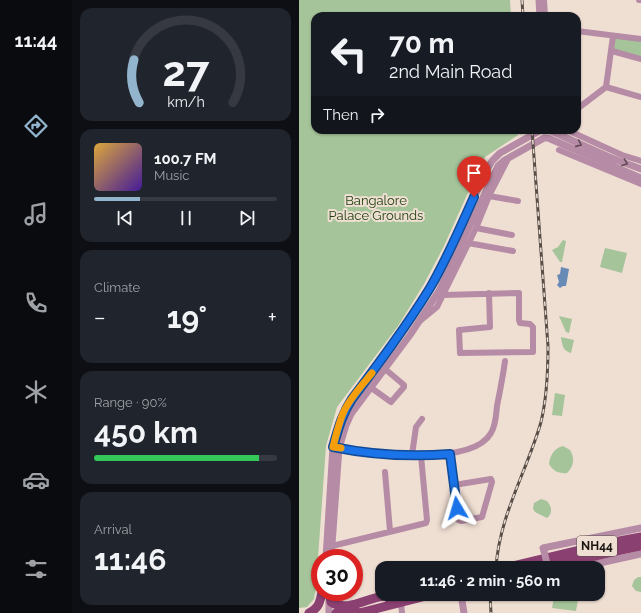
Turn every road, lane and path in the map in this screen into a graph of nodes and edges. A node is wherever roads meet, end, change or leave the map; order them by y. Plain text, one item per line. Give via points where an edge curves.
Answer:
1 (536, 0) edge
2 (539, 0) edge
3 (544, 0) edge
4 (537, 12) edge
5 (540, 12) edge
6 (545, 12) edge
7 (581, 32) edge
8 (613, 36) junction
9 (641, 39) edge
10 (612, 51) junction
11 (641, 59) edge
12 (606, 87) junction
13 (641, 97) edge
14 (581, 106) edge
15 (535, 134) edge
16 (544, 134) edge
17 (548, 134) edge
18 (558, 134) edge
19 (576, 134) edge
20 (546, 138) junction
21 (516, 144) junction
22 (559, 150) dead end
23 (517, 153) junction
24 (507, 161) dead end
25 (641, 161) edge
26 (641, 169) edge
27 (641, 178) edge
28 (641, 184) edge
29 (489, 196) junction
30 (518, 201) dead end
31 (476, 228) junction
32 (512, 235) dead end
33 (468, 243) junction
34 (513, 251) dead end
35 (489, 293) junction
36 (443, 294) junction
37 (419, 322) junction
38 (404, 330) junction
39 (411, 335) junction
40 (505, 361) dead end
41 (385, 369) junction
42 (370, 387) junction
43 (422, 419) dead end
44 (336, 448) junction
45 (450, 454) junction
46 (412, 456) junction
47 (421, 456) junction
48 (385, 472) dead end
49 (454, 485) junction
50 (641, 528) edge
51 (390, 532) junction
52 (641, 537) edge
53 (332, 546) junction
54 (641, 546) edge
55 (327, 549) edge
56 (332, 549) edge
57 (641, 554) edge
58 (551, 561) edge
59 (559, 561) edge
60 (563, 561) edge
61 (605, 562) edge
62 (320, 601) edge
63 (325, 601) edge
64 (329, 601) edge
65 (331, 601) edge
66 (403, 601) edge
67 (462, 601) edge
68 (390, 604) edge
69 (351, 605) junction
70 (328, 612) edge
71 (309, 613) edge
72 (313, 613) edge
73 (359, 613) edge
74 (402, 613) edge
75 (464, 613) edge

1 - 4 street
2 - 5 street
3 - 6 street
7 - 8 street
8 - 9 street
8 - 10 street
10 - 11 street
10 - 12 street
12 - 13 street
12 - 14 street
15 - 21 street
16 - 20 street
17 - 20 street
18 -> 26 street
19 - 25 street
20 - 23 street
20 - 27 street
21 - 23 street
21 - 38 street via 492,161 451,249
22 - 28 street
23 - 37 street via 498,166 439,291
24 - 29 street
29 - 30 street
29 - 31 street
31 - 32 street
31 - 33 street
33 - 34 street
33 - 36 street
35 - 35 street via 519,293 519,322 531,324 533,327 533,352 460,353 459,330 490,327
35 - 36 street
36 - 37 street via 437,307
37 - 39 street
38 - 39 street
38 - 44 street via 345,410 339,423
39 - 41 street
40 - 45 street via 494,428 484,442
41 - 42 street
41 - 42 street via 404,387 391,402
42 - 44 street via 351,414
43 - 46 street via 416,427
44 - 46 street
44 - 53 street
44 - 55 street
45 - 47 street
45 - 49 street
46 - 47 street
47 - 51 street via 427,522
48 - 51 street
49 - 49 street via 458,520 482,517 492,480
50 - 58 street, bridge via 543,548
51 - 53 street
52 - 59 main road, NH44
53 - 56 street
54 - 60 main road, NH44
57 - 61 street
62 - 71 main road via 316,609
63 - 70 street
64 - 70 street
65 - 69 main road via 336,605
66 - 68 main road
67 - 75 street
68 - 69 main road via 384,596
68 - 70 main road
68 - 73 main road
68 - 74 street
69 - 70 main road
70 - 72 main road

